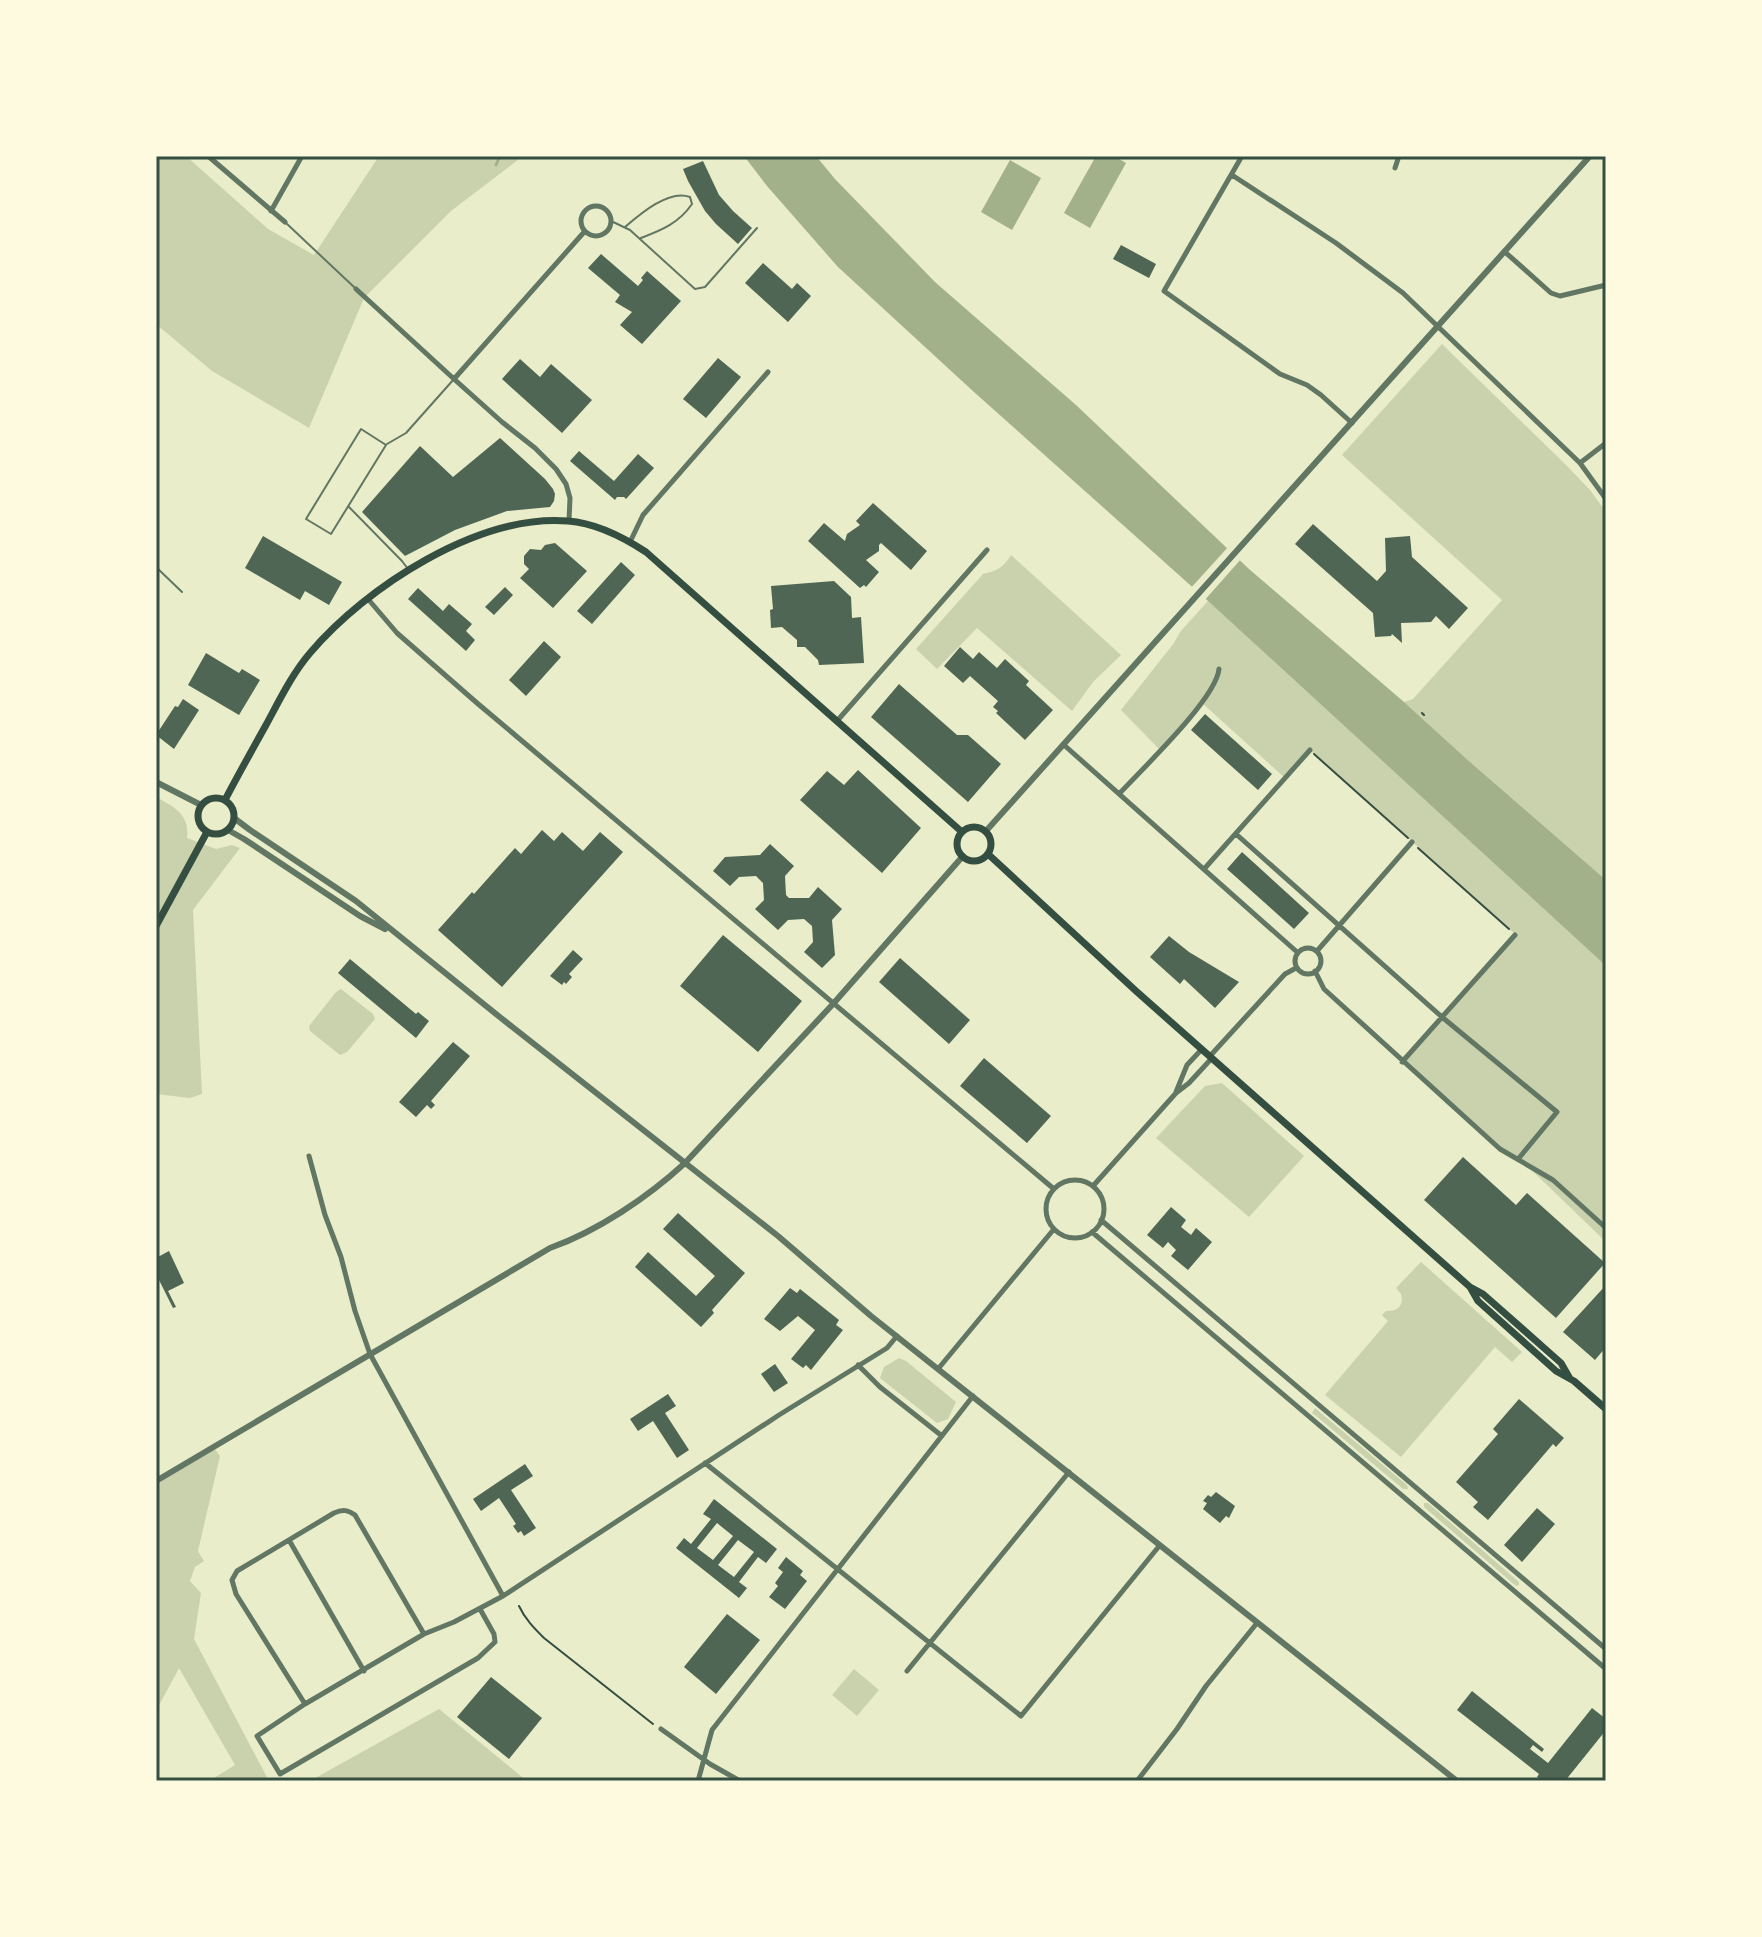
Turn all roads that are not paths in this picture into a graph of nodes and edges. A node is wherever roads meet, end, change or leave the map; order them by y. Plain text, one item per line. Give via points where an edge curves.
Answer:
1 (208, 156) edge
2 (302, 156) edge
3 (1241, 156) edge
4 (1399, 156) edge
5 (1590, 156) edge
6 (1395, 168) dead end
7 (1232, 175) junction
8 (271, 211) junction
9 (611, 221) junction
10 (285, 222) joint
11 (625, 227) junction
12 (757, 228) dead end
13 (585, 231) junction
14 (640, 239) junction
15 (1505, 252) junction
16 (1606, 285) edge
17 (356, 289) joint
18 (1437, 326) junction
19 (768, 372) dead end
20 (454, 379) junction
21 (1352, 423) junction
22 (1606, 443) edge
23 (386, 445) junction
24 (1580, 463) junction
25 (1606, 499) edge
26 (349, 506) junction
27 (569, 521) junction
28 (630, 542) junction
29 (987, 550) dead end
30 (156, 567) edge
31 (408, 570) junction
32 (182, 592) dead end
33 (368, 599) junction
34 (1219, 669) dead end
35 (837, 721) junction
36 (1064, 745) junction
37 (1310, 750) dead end
38 (156, 782) edge
39 (1119, 794) junction
40 (225, 800) junction
41 (201, 805) junction
42 (234, 818) junction
43 (228, 830) junction
44 (986, 831) junction
45 (207, 832) junction
46 (962, 832) junction
47 (1236, 834) junction
48 (1412, 842) dead end
49 (988, 854) junction
50 (963, 856) junction
51 (1205, 868) junction
52 (156, 926) edge
53 (1339, 926) junction
54 (1515, 935) dead end
55 (399, 936) junction
56 (1317, 951) junction
57 (1297, 952) junction
58 (1296, 968) junction
59 (1315, 971) junction
60 (833, 1004) junction
61 (1442, 1017) junction
62 (1202, 1049) junction
63 (1211, 1057) junction
64 (1402, 1062) junction
65 (1176, 1093) junction
66 (309, 1156) dead end
67 (1519, 1158) junction
68 (685, 1163) junction
69 (1093, 1186) junction
70 (1054, 1189) junction
71 (1101, 1220) junction
72 (1606, 1228) edge
73 (1054, 1229) junction
74 (1092, 1232) junction
75 (897, 1336) junction
76 (370, 1354) junction
77 (858, 1365) junction
78 (938, 1369) junction
79 (973, 1396) junction
80 (1606, 1409) edge
81 (942, 1436) junction
82 (705, 1463) junction
83 (1069, 1472) junction
84 (156, 1481) edge
85 (289, 1540) junction
86 (1160, 1545) junction
87 (837, 1568) junction
88 (503, 1596) junction
89 (480, 1609) junction
90 (1257, 1623) junction
91 (424, 1634) junction
92 (931, 1643) junction
93 (1606, 1649) edge
94 (1606, 1669) edge
95 (364, 1671) junction
96 (907, 1671) dead end
97 (305, 1704) junction
98 (661, 1729) road end
99 (704, 1759) junction
100 (698, 1781) edge
101 (740, 1781) edge
102 (1137, 1781) edge
103 (1457, 1781) edge

1 - 8 street
2 - 8 street
3 - 7 street
4 - 6 street
5 - 15 street
7 - 18 street via 1336,243
7 - 21 street via 1164,291 1269,367 1307,385
8 - 10 street
9 - 11 lane
9 - 13 street via 603,234
9 - 13 street via 602,207 590,207 581,216
10 - 17 lane
11 - 14 lane
11 - 14 lane via 662,201 690,197 692,204 679,220
12 - 14 lane via 705,287 695,289
13 - 20 street
15 - 16 street via 1560,296
15 - 18 street
17 - 20 street
18 - 21 street
18 - 24 street
19 - 28 street via 643,515
20 - 23 lane via 406,433
20 - 27 street via 556,469 570,498
21 - 36 street
22 - 24 street
23 - 26 lane
23 - 26 lane via 361,429 306,519 331,534
24 - 25 street
26 - 31 lane
27 - 28 main road
27 - 31 main road via 508,526 448,548
28 - 35 main road
29 - 35 street
30 - 32 lane
31 - 33 main road
33 - 40 main road via 309,654
33 - 60 street via 397,633 477,703
34 - 39 street via 1202,703
35 - 46 main road
36 - 39 street
36 - 44 street
37 - 47 street
38 - 41 street
39 - 51 street
40 - 41 main road via 212,798
40 - 42 main road
41 - 45 main road via 198,818
42 - 43 main road
42 - 55 street
43 - 45 main road
43 - 55 street
44 - 46 main road via 976,827
44 - 49 main road via 991,840
45 - 52 main road
46 - 50 main road via 957,842
47 - 51 street
47 - 53 street
48 - 53 street
49 - 50 main road via 978,860
49 - 62 main road
50 - 60 street
51 - 57 street
53 - 56 street
53 - 61 street
54 - 61 street
55 - 68 street
56 - 57 street via 1304,947
56 - 59 street via 1321,962
57 - 58 street
58 - 59 street via 1307,974
58 - 63 street
59 - 64 street via 1324,989
60 - 68 street
60 - 70 street
61 - 64 street
61 - 67 street via 1557,1112
62 - 63 main road
62 - 65 street via 1187,1065
63 - 65 street
63 - 80 main road via 1470,1287 1478,1301 1556,1371
64 - 67 street via 1500,1149
65 - 69 street
66 - 76 street
67 - 72 street via 1553,1180
68 - 75 street
68 - 76 street via 612,1217
69 - 70 street via 1073,1180
69 - 71 street via 1103,1205
70 - 73 street via 1046,1206
71 - 74 street
71 - 93 street
73 - 74 street via 1068,1237
73 - 78 street
74 - 94 street
75 - 77 street
75 - 78 street
76 - 84 street
76 - 88 street
77 - 81 street
77 - 82 street
78 - 79 street
79 - 81 street
79 - 83 street
81 - 87 street
82 - 87 street
82 - 88 street
83 - 86 street
83 - 92 street
85 - 91 street via 348,1510
85 - 95 street
85 - 97 street via 232,1580
86 - 90 street
86 - 92 street via 1021,1716
87 - 92 street
87 - 99 street via 712,1730
88 - 89 street
89 - 91 street
89 - 97 street via 495,1642 478,1658 280,1774 257,1736
90 - 102 street
90 - 103 street
91 - 95 street
92 - 96 street
95 - 97 street
98 - 99 street
99 - 100 street
99 - 101 street

